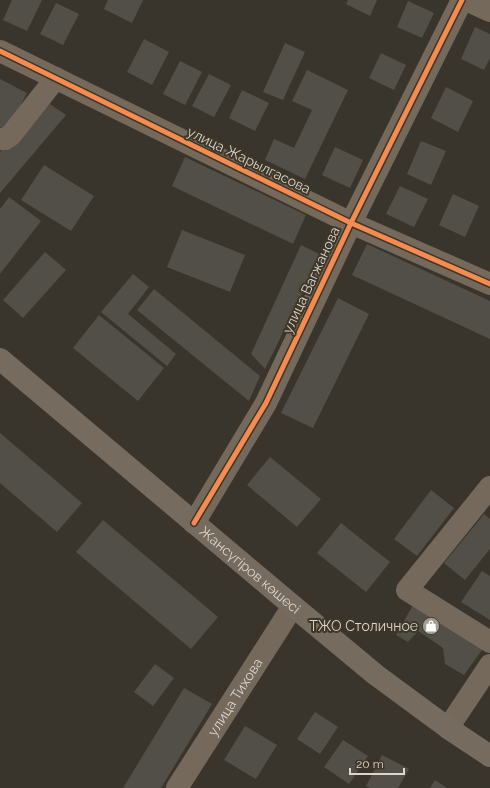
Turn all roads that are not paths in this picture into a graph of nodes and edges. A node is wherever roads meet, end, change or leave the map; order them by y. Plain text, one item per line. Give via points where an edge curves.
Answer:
1 (462, 0) edge
2 (466, 0) edge
3 (490, 10) edge
4 (0, 51) edge
5 (56, 78) junction
6 (0, 139) edge
7 (351, 223) junction
8 (490, 284) edge
9 (0, 359) edge
10 (490, 487) edge
11 (194, 523) junction
12 (292, 606) junction
13 (490, 642) edge
14 (490, 665) edge
15 (448, 728) junction
16 (490, 756) edge
17 (177, 788) edge

1 - 7 street, улица Вагжанова
2 - 3 street
4 - 5 street, улица Жарылгасова
5 - 6 street via 11,135
5 - 7 street, улица Жарылгасова
7 - 8 street, улица Жарылгасова
7 - 11 street, улица Вагжанова via 266,402
9 - 11 main road, Жансүгіров көшесі
10 - 13 street via 407,590
11 - 12 main road, Жансүгіров көшесі
12 - 15 main road, Жансүгіров көшесі via 376,675
12 - 17 street, улица Тихова
14 - 15 street
15 - 16 main road, Жансүгіров көшесі

